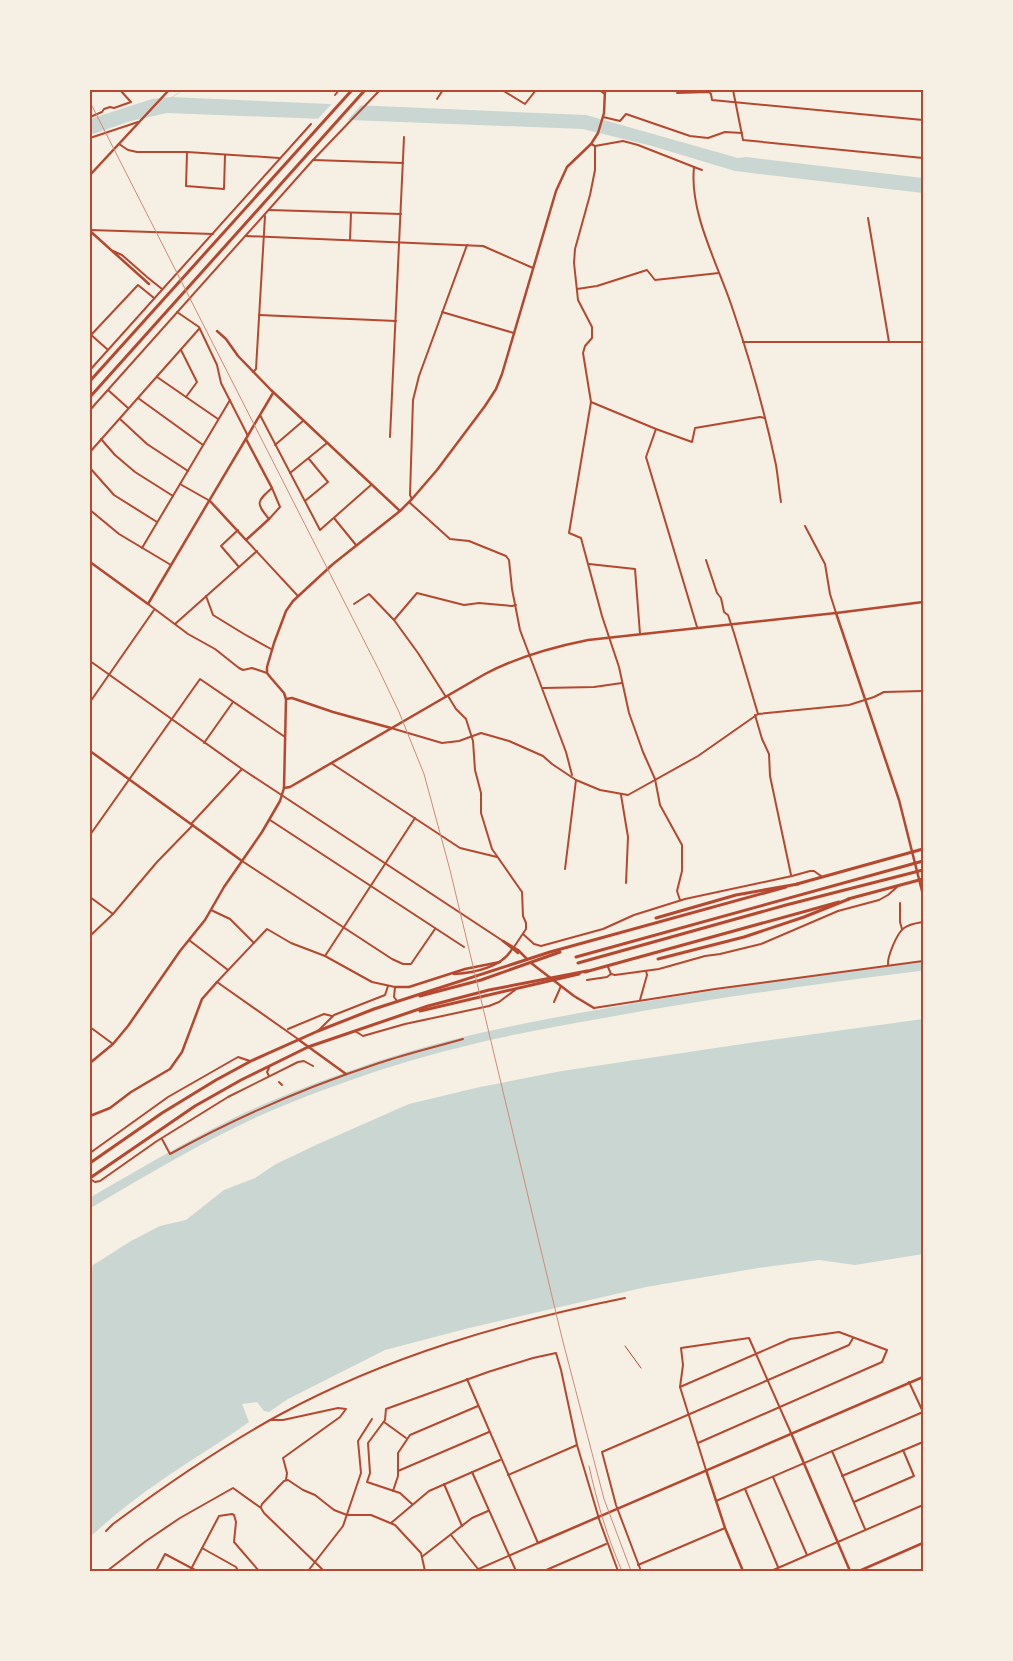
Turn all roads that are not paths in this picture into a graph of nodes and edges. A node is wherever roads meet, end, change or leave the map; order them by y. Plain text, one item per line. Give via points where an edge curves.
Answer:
1 (120, 90) edge
2 (169, 90) edge
3 (339, 90) edge
4 (351, 90) edge
5 (365, 90) edge
6 (380, 90) edge
7 (443, 90) edge
8 (502, 90) edge
9 (536, 90) edge
10 (599, 90) edge
11 (733, 90) edge
12 (605, 92) edge
13 (677, 93) dead end
14 (335, 95) dead end
15 (437, 99) dead end
16 (736, 102) junction
17 (90, 116) edge
18 (603, 117) junction
19 (923, 120) edge
20 (140, 121) junction
21 (311, 124) dead end
22 (742, 133) junction
23 (404, 137) dead end
24 (90, 138) edge
25 (119, 144) junction
26 (591, 144) junction
27 (595, 146) junction
28 (187, 152) junction
29 (225, 155) junction
30 (279, 158) junction
31 (923, 158) edge
32 (313, 160) junction
33 (403, 163) junction
34 (694, 168) junction
35 (702, 170) dead end
36 (90, 175) edge
37 (269, 210) junction
38 (351, 212) junction
39 (401, 214) junction
40 (265, 215) junction
41 (868, 218) dead end
42 (90, 230) edge
43 (213, 234) junction
44 (246, 236) junction
45 (264, 236) junction
46 (350, 240) junction
47 (400, 242) junction
48 (467, 245) junction
49 (113, 251) junction
50 (533, 268) junction
51 (719, 273) junction
52 (149, 284) dead end
53 (163, 289) junction
54 (577, 289) junction
55 (155, 298) junction
56 (177, 312) junction
57 (442, 312) junction
58 (259, 315) junction
59 (396, 321) junction
60 (199, 329) junction
61 (217, 331) dead end
62 (514, 333) junction
63 (90, 334) edge
64 (743, 342) junction
65 (889, 342) junction
66 (923, 342) edge
67 (923, 348) edge
68 (107, 350) junction
69 (180, 350) junction
70 (90, 370) edge
71 (253, 372) junction
72 (157, 376) junction
73 (90, 382) edge
74 (108, 390) junction
75 (273, 393) junction
76 (90, 397) edge
77 (186, 397) junction
78 (138, 398) junction
79 (230, 400) junction
80 (591, 402) junction
81 (128, 408) junction
82 (90, 410) edge
83 (260, 415) junction
84 (120, 418) junction
85 (765, 418) junction
86 (218, 419) junction
87 (303, 421) junction
88 (656, 429) junction
89 (390, 437) dead end
90 (247, 438) junction
91 (101, 439) junction
92 (327, 443) junction
93 (203, 445) junction
94 (275, 445) junction
95 (90, 452) edge
96 (309, 459) junction
97 (90, 468) edge
98 (188, 471) junction
99 (290, 473) junction
100 (180, 484) junction
101 (372, 485) junction
102 (272, 488) junction
103 (173, 496) junction
104 (411, 500) junction
105 (210, 501) junction
106 (305, 501) junction
107 (781, 502) dead end
108 (90, 510) edge
109 (400, 511) junction
110 (93, 514) junction
111 (90, 517) edge
112 (334, 518) junction
113 (269, 519) junction
114 (157, 522) junction
115 (805, 526) dead end
116 (238, 530) junction
117 (246, 540) junction
118 (356, 545) junction
119 (142, 548) junction
120 (257, 551) junction
121 (706, 560) dead end
122 (90, 562) edge
123 (589, 564) junction
124 (94, 565) junction
125 (172, 565) junction
126 (239, 567) junction
127 (90, 570) edge
128 (206, 596) junction
129 (298, 596) junction
130 (923, 602) edge
131 (148, 604) junction
132 (354, 604) dead end
133 (516, 605) junction
134 (155, 609) junction
135 (836, 613) junction
136 (394, 620) junction
137 (175, 624) junction
138 (730, 624) junction
139 (697, 628) junction
140 (640, 634) junction
141 (609, 637) junction
142 (271, 649) junction
143 (530, 655) junction
144 (90, 661) edge
145 (267, 673) junction
146 (109, 675) junction
147 (622, 683) junction
148 (543, 688) junction
149 (923, 691) edge
150 (447, 696) junction
151 (286, 699) junction
152 (866, 700) junction
153 (90, 702) edge
154 (233, 702) junction
155 (757, 715) junction
156 (172, 719) junction
157 (391, 728) junction
158 (472, 736) junction
159 (285, 737) junction
160 (204, 743) junction
161 (90, 752) edge
162 (331, 763) junction
163 (242, 769) junction
164 (572, 776) junction
165 (129, 779) junction
166 (655, 779) junction
167 (576, 780) junction
168 (284, 788) junction
169 (621, 795) junction
170 (282, 796) junction
171 (415, 818) junction
172 (270, 820) junction
173 (192, 824) junction
174 (90, 835) edge
175 (923, 849) edge
176 (912, 851) junction
177 (497, 858) junction
178 (242, 861) junction
179 (923, 861) edge
180 (385, 864) junction
181 (565, 869) dead end
182 (923, 870) edge
183 (792, 876) junction
184 (823, 877) junction
185 (921, 879) edge
186 (626, 883) dead end
187 (798, 884) junction
188 (899, 885) junction
189 (371, 886) junction
190 (923, 895) edge
191 (90, 898) edge
192 (849, 899) junction
193 (680, 900) junction
194 (900, 903) dead end
195 (211, 910) junction
196 (114, 914) junction
197 (656, 918) dead end
198 (923, 922) edge
199 (344, 928) junction
200 (435, 929) junction
201 (902, 930) junction
202 (523, 934) junction
203 (90, 936) edge
204 (188, 940) junction
205 (503, 941) joint
206 (254, 943) junction
207 (554, 943) junction
208 (464, 947) dead end
209 (513, 948) junction
210 (565, 949) junction
211 (550, 952) junction
212 (325, 956) junction
213 (576, 956) dead end
214 (658, 959) dead end
215 (529, 961) junction
216 (923, 961) edge
217 (578, 963) dead end
218 (888, 965) junction
219 (607, 966) junction
220 (229, 970) junction
221 (646, 971) junction
222 (611, 974) junction
223 (552, 979) junction
224 (587, 980) dead end
225 (217, 982) junction
226 (388, 986) junction
227 (561, 986) junction
228 (395, 987) junction
229 (514, 990) junction
230 (640, 1001) junction
231 (398, 1002) junction
232 (554, 1002) dead end
233 (594, 1008) joint
234 (412, 1012) junction
235 (332, 1016) junction
236 (90, 1027) edge
237 (288, 1029) dead end
238 (318, 1030) junction
239 (355, 1030) junction
240 (298, 1039) junction
241 (463, 1039) dead end
242 (113, 1044) junction
243 (308, 1047) junction
244 (251, 1061) junction
245 (90, 1063) edge
246 (270, 1066) junction
247 (313, 1066) dead end
248 (346, 1074) junction
249 (269, 1076) junction
250 (279, 1082) dead end
251 (282, 1085) dead end
252 (90, 1116) edge
253 (162, 1138) junction
254 (90, 1152) edge
255 (90, 1163) edge
256 (90, 1179) edge
257 (625, 1298) dead end
258 (853, 1338) junction
259 (626, 1347) dead end
260 (756, 1354) junction
261 (641, 1368) dead end
262 (923, 1377) edge
263 (467, 1379) junction
264 (768, 1380) junction
265 (909, 1382) junction
266 (680, 1387) junction
267 (478, 1406) junction
268 (779, 1407) junction
269 (923, 1412) edge
270 (689, 1414) junction
271 (372, 1419) dead end
272 (269, 1420) junction
273 (384, 1422) junction
274 (489, 1432) junction
275 (791, 1433) junction
276 (406, 1439) junction
277 (923, 1442) edge
278 (698, 1443) junction
279 (577, 1445) junction
280 (903, 1450) junction
281 (832, 1451) junction
282 (501, 1459) junction
283 (804, 1463) junction
284 (706, 1470) junction
285 (398, 1471) junction
286 (472, 1472) junction
287 (508, 1474) junction
288 (773, 1476) junction
289 (842, 1476) junction
290 (286, 1480) junction
291 (444, 1484) junction
292 (745, 1489) junction
293 (393, 1491) junction
294 (716, 1501) junction
295 (854, 1502) junction
296 (412, 1504) junction
297 (923, 1505) edge
298 (261, 1508) junction
299 (617, 1509) junction
300 (488, 1511) junction
301 (347, 1515) junction
302 (598, 1517) junction
303 (391, 1523) junction
304 (462, 1526) junction
305 (725, 1528) junction
306 (866, 1530) junction
307 (106, 1531) dead end
308 (450, 1535) junction
309 (838, 1542) junction
310 (538, 1543) junction
311 (923, 1543) edge
312 (607, 1544) junction
313 (202, 1548) junction
314 (807, 1555) junction
315 (423, 1556) junction
316 (508, 1556) junction
317 (315, 1562) junction
318 (638, 1565) junction
319 (778, 1568) junction
320 (478, 1569) junction
321 (190, 1570) edge
322 (107, 1571) edge
323 (156, 1571) edge
324 (197, 1571) edge
325 (238, 1571) edge
326 (259, 1571) edge
327 (308, 1571) edge
328 (324, 1571) edge
329 (426, 1571) edge
330 (474, 1571) edge
331 (516, 1571) edge
332 (544, 1571) edge
333 (618, 1571) edge
334 (641, 1571) edge
335 (743, 1571) edge
336 (771, 1571) edge
337 (850, 1571) edge
338 (859, 1571) edge

1 - 17 street via 130,102
2 - 20 street
3 - 14 street
4 - 73 highway
5 - 76 highway
6 - 32 street
7 - 15 street
8 - 9 street via 525,104
10 - 12 street
11 - 16 street
12 - 18 street
13 - 16 street via 708,92 712,100
16 - 19 street
16 - 22 street
18 - 22 street via 620,121 626,114 690,136 708,138 725,132
18 - 26 street
20 - 24 street
20 - 25 street
21 - 30 street
22 - 31 street via 743,140
23 - 33 street
25 - 28 street via 137,152
25 - 36 street
26 - 27 street
26 - 50 street via 563,174
27 - 34 street via 623,141
27 - 54 street via 595,170 575,249
28 - 29 street
28 - 29 street via 186,186 196,187 224,188
29 - 30 street
30 - 43 street
32 - 33 street
32 - 37 street
33 - 39 street
34 - 35 street
34 - 51 street via 692,178 701,223
37 - 38 street
37 - 40 street
38 - 39 street
38 - 46 street
39 - 47 street
40 - 44 street
40 - 45 street
41 - 65 street
42 - 43 street
42 - 49 street
43 - 53 street
44 - 45 street
44 - 56 street
45 - 46 street
45 - 58 street
46 - 47 street
47 - 48 street
47 - 59 street
48 - 50 street via 483,246
48 - 57 street
49 - 52 street
49 - 53 street
50 - 62 street
51 - 54 street via 655,280 647,270
51 - 64 street
53 - 55 street
54 - 80 street via 578,300 592,327 592,338 583,353
55 - 63 street via 138,285
55 - 68 street
56 - 60 street
56 - 74 street
57 - 62 street
57 - 104 street via 412,400
58 - 59 street
58 - 71 street via 256,370
59 - 89 street
60 - 69 street
60 - 79 street
61 - 71 street
62 - 104 street via 494,393
63 - 68 street
64 - 65 street
64 - 85 street
65 - 66 street
66 - 67 street
68 - 70 street
69 - 72 street
69 - 77 street via 197,382
71 - 75 street
72 - 77 street
72 - 78 street
74 - 81 street
74 - 82 street
75 - 83 street
75 - 87 street
77 - 86 street
78 - 81 street
78 - 93 street
79 - 86 street
79 - 90 street
80 - 88 street
80 - 123 street via 569,533 581,538
81 - 84 street
83 - 90 street
83 - 94 street
84 - 91 street
84 - 98 street via 147,444
85 - 88 street via 695,428 692,442
85 - 107 street
86 - 93 street
87 - 92 street
87 - 94 street
88 - 139 street via 646,457
90 - 102 street
90 - 105 street
91 - 95 street
91 - 103 street via 134,472
92 - 96 street
92 - 101 street
93 - 98 street
94 - 99 street
96 - 99 street
96 - 106 street via 328,482
97 - 114 street via 114,495
98 - 100 street
99 - 106 street
100 - 103 street
100 - 105 street
101 - 109 street
101 - 112 street
102 - 113 street via 280,507
102 - 113 street via 259,502
103 - 114 street
104 - 109 street
104 - 133 street via 450,540 469,541 506,556
105 - 116 street
105 - 125 street
106 - 112 street via 320,530
108 - 110 street
109 - 118 street
110 - 111 street
110 - 119 street
112 - 118 street
113 - 117 street
114 - 119 street
115 - 135 street via 825,564
116 - 117 street
116 - 126 street via 221,546
117 - 120 street
118 - 129 street
119 - 125 street
120 - 126 street
120 - 129 street
121 - 138 street
122 - 124 street
123 - 140 street via 635,569
123 - 141 street
124 - 127 street
124 - 131 street
125 - 131 street
126 - 128 street
128 - 137 street
128 - 142 street via 213,614
129 - 142 street via 286,611
130 - 135 street
131 - 134 street
132 - 136 street via 369,594
133 - 136 street via 464,605 417,593
133 - 143 street via 520,630
134 - 137 street
134 - 146 street
135 - 138 street
135 - 152 street
136 - 150 street
137 - 145 street via 239,668
138 - 139 street
138 - 155 street
139 - 140 street
140 - 141 street
141 - 143 street via 571,643
141 - 147 street
142 - 145 street
143 - 148 street
143 - 150 street via 499,667
144 - 146 street
145 - 151 street
146 - 153 street
146 - 156 street
147 - 148 street
147 - 166 street via 629,713
148 - 164 street
149 - 152 street via 884,692
150 - 157 street
150 - 158 street via 466,719
151 - 157 street via 292,698
151 - 159 street
152 - 155 street via 837,707
152 - 176 street
154 - 156 street via 200,679
154 - 159 street
154 - 160 street
155 - 166 street via 706,751
155 - 183 street via 769,754 770,776
156 - 160 street
156 - 165 street
157 - 158 street via 442,743
157 - 162 street
158 - 164 street via 481,733 509,740 543,756
158 - 177 street via 481,813
159 - 168 street
160 - 163 street
161 - 165 street
162 - 168 street
162 - 171 street
163 - 170 street
163 - 173 street
164 - 167 street
165 - 173 street
165 - 174 street
166 - 169 street via 628,796
166 - 193 street via 660,805 682,845 682,871 677,891
167 - 169 street
167 - 181 street
168 - 170 street
169 - 186 street via 628,836
170 - 172 street
170 - 180 street
171 - 177 street via 460,848
171 - 180 street
172 - 178 street
172 - 189 street
173 - 178 street
173 - 196 street
175 - 176 highway
176 - 184 highway
176 - 185 street
177 - 202 street via 522,892 526,926
178 - 195 street
178 - 199 street
179 - 213 highway
180 - 189 street
180 - 205 street
182 - 217 highway
183 - 184 street via 812,871
183 - 193 street
184 - 187 highway
185 - 188 highway
185 - 190 street
187 - 197 highway via 736,895
187 - 210 highway
188 - 192 highway
188 - 221 street via 883,898 838,911 764,943
189 - 199 street
189 - 200 street
191 - 196 street
192 - 214 highway via 744,937
192 - 219 highway
193 - 207 street via 603,929
194 - 201 street
195 - 204 street
195 - 206 street via 230,919
196 - 203 street
198 - 201 street
199 - 200 street via 392,959 408,965
199 - 212 street
200 - 208 street
201 - 218 street via 888,958
202 - 207 street via 538,946
202 - 209 street
204 - 220 street
204 - 242 street
205 - 209 street
206 - 212 street via 267,929 291,943
206 - 220 street
207 - 211 street
209 - 215 street
209 - 228 street via 507,958 480,969 409,987
210 - 211 highway
210 - 215 highway
211 - 215 highway
212 - 226 street via 372,982
215 - 223 street
215 - 231 highway via 472,983
216 - 218 street
218 - 230 street
219 - 222 street
219 - 223 highway
220 - 225 street
221 - 222 street
221 - 230 street
222 - 224 street
223 - 227 street
223 - 229 highway
223 - 234 highway via 475,993
225 - 240 street
225 - 252 street via 202,999 182,1052 170,1070 110,1108
226 - 228 street
226 - 235 street via 384,996
227 - 232 street
227 - 233 street
228 - 231 street via 394,997
229 - 234 highway
229 - 239 street via 489,1006 363,1036
230 - 233 street
231 - 238 highway
234 - 239 highway
235 - 237 street via 324,1014
235 - 238 street
236 - 242 street
238 - 240 highway
239 - 243 highway
240 - 243 street
240 - 244 highway
241 - 248 street
242 - 245 street
243 - 246 highway
243 - 248 street
244 - 254 street via 238,1057 189,1084
244 - 255 highway via 188,1096
246 - 249 street
246 - 256 highway via 189,1110
247 - 249 street via 302,1061
248 - 253 street via 260,1108 170,1154
249 - 253 street
250 - 251 street
253 - 256 street via 100,1181
257 - 272 street via 542,1316 447,1344 346,1383
258 - 260 street via 838,1332 790,1339
258 - 264 street via 849,1345
258 - 268 street via 887,1350 882,1362
259 - 261 street
260 - 264 street
260 - 266 street
260 - 266 street via 750,1338 681,1348
262 - 265 street
263 - 267 street
263 - 273 street via 386,1409
263 - 279 street via 515,1363 558,1354
264 - 268 street
264 - 270 street
265 - 269 street
265 - 275 street
266 - 270 street
267 - 274 street
267 - 276 street
268 - 275 street
268 - 278 street
269 - 281 street
270 - 278 street
270 - 299 street via 602,1452
271 - 301 street via 358,1440 361,1473
272 - 290 street via 346,1409 340,1417 283,1458
272 - 307 street via 181,1474
273 - 276 street
273 - 293 street via 368,1443 370,1473 367,1482
274 - 282 street
274 - 285 street
275 - 283 street
275 - 284 street
276 - 285 street via 398,1453
277 - 280 street
278 - 284 street
279 - 287 street
279 - 302 street
280 - 289 street
280 - 295 street via 914,1476
281 - 283 street
281 - 289 street
282 - 286 street
282 - 287 street
283 - 288 street
283 - 309 street
284 - 294 street
284 - 299 street
285 - 293 street
286 - 291 street
286 - 300 street
287 - 310 street
288 - 292 street
288 - 314 street
289 - 295 street
290 - 298 street
290 - 301 street
291 - 296 street
291 - 304 street
292 - 294 street
292 - 319 street
293 - 296 street
294 - 305 street
295 - 306 street
296 - 303 street
297 - 306 street
298 - 317 street
298 - 322 street via 235,1488 230,1489 166,1528
299 - 302 street
299 - 318 street
300 - 304 street
300 - 316 street
301 - 303 street via 371,1515
301 - 317 street via 339,1533
302 - 310 street
302 - 312 street
303 - 315 street
304 - 308 street
305 - 318 street
305 - 335 street
306 - 309 street
308 - 315 street
308 - 320 street
309 - 314 street
309 - 337 street
310 - 316 street
311 - 338 street
312 - 332 street
312 - 333 street
313 - 321 street
313 - 325 street
313 - 326 street via 219,1516 234,1515 234,1542
314 - 319 street
315 - 329 street
316 - 320 street
316 - 331 street
317 - 327 street
317 - 328 street
318 - 334 street
319 - 336 street
320 - 330 street
321 - 323 street via 165,1554
321 - 324 street

